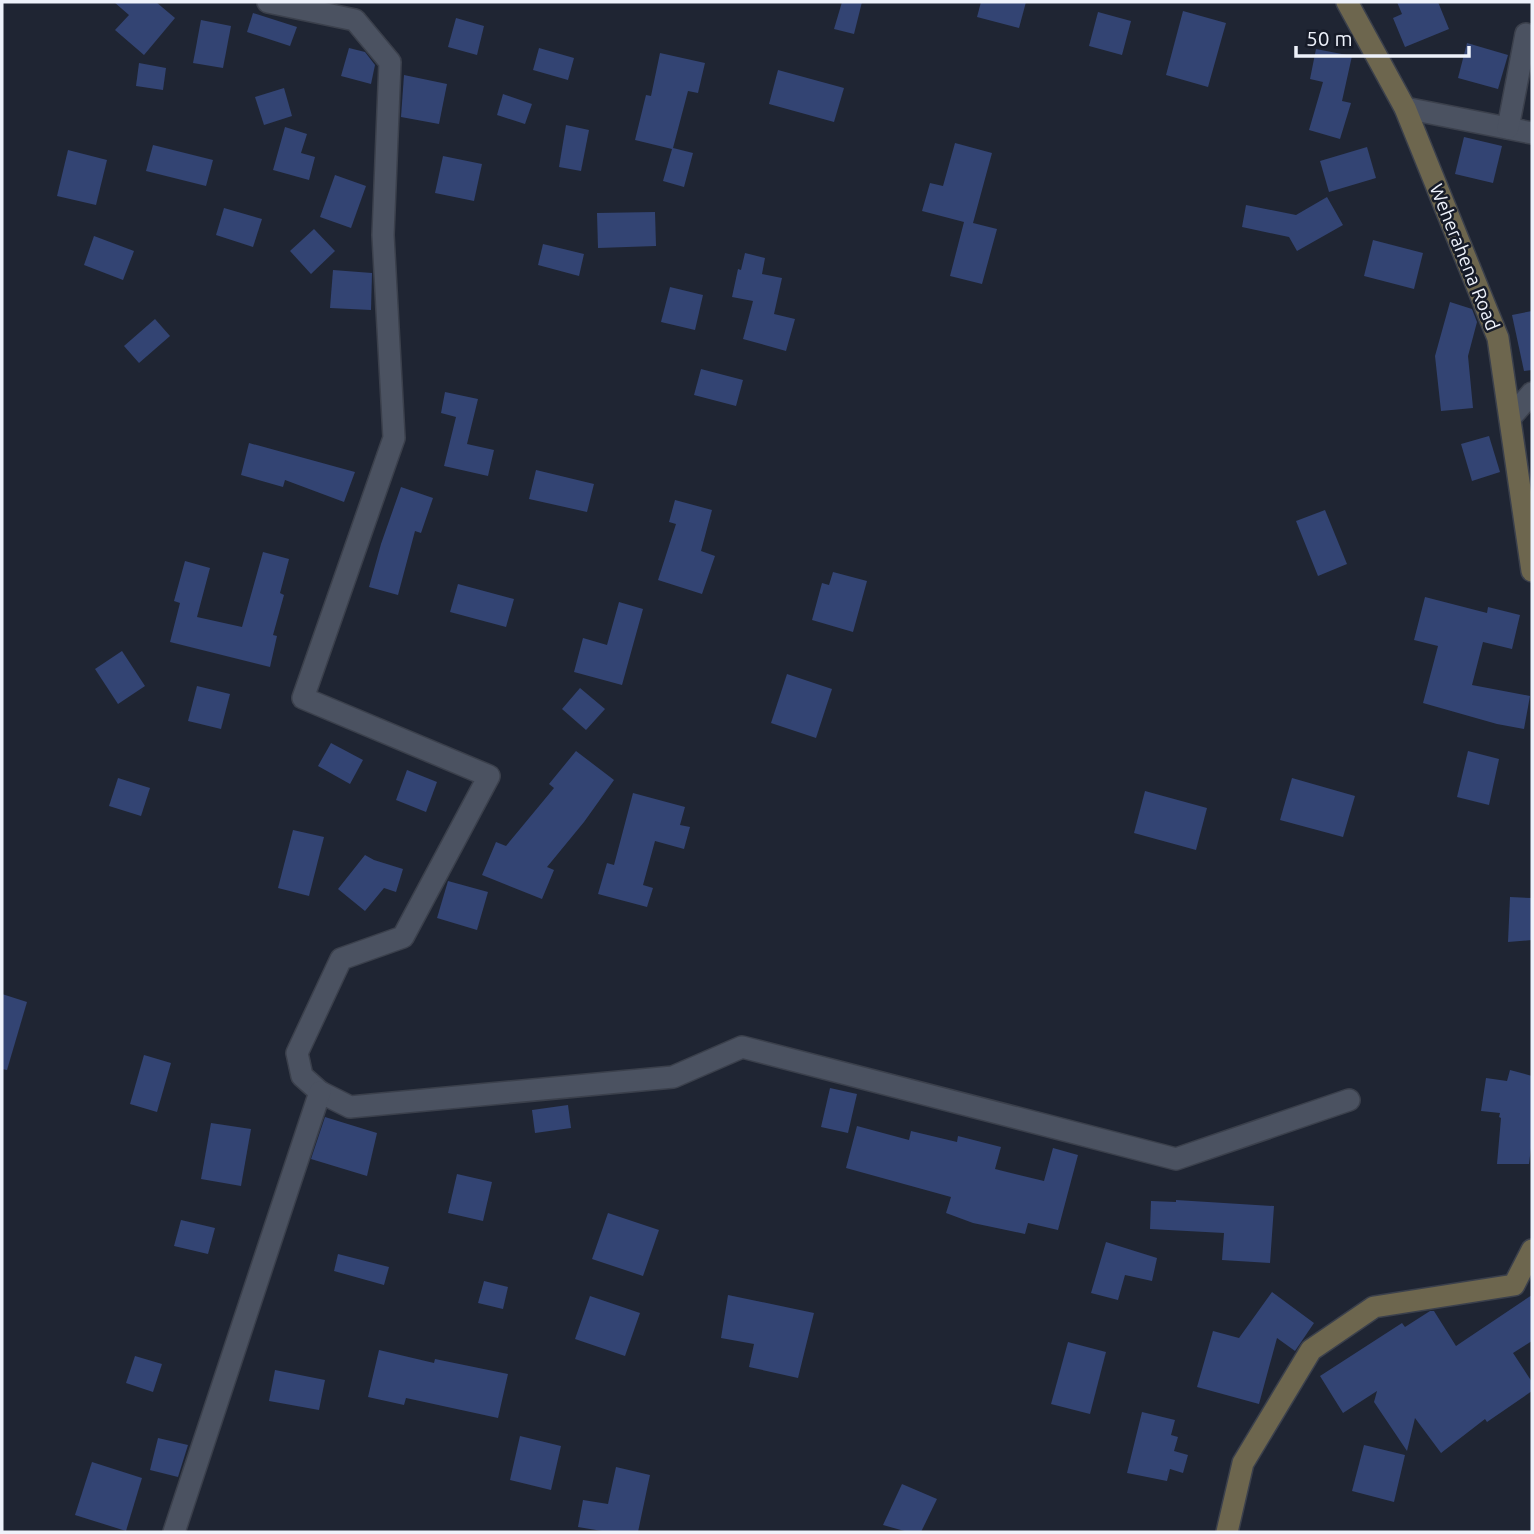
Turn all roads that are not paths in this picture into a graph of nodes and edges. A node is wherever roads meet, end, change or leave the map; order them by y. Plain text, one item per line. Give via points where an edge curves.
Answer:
1 (268, 2) edge
2 (1348, 2) edge
3 (1526, 34) dead end
4 (1405, 108) junction
5 (1508, 128) junction
6 (1532, 133) edge
7 (1532, 393) edge
8 (1510, 418) junction
9 (1529, 517) edge
10 (1532, 571) edge
11 (320, 1092) junction
12 (1349, 1100) dead end
13 (1532, 1250) edge
14 (174, 1532) edge
15 (1227, 1532) edge

1 - 11 street via 355,20 390,62 383,235 394,438 303,698 489,776 403,937 341,959 297,1054 302,1076
2 - 4 main road, Weherahena Road
3 - 5 street
4 - 5 street
4 - 8 main road, Weherahena Road via 1498,338
5 - 6 street
7 - 8 street
8 - 9 main road, Weherahena Road
9 - 10 main road, Weherahena Road
11 - 12 street via 350,1107 673,1077 742,1047 1176,1159
11 - 14 street
13 - 15 main road via 1514,1285 1374,1307 1311,1350 1243,1463

